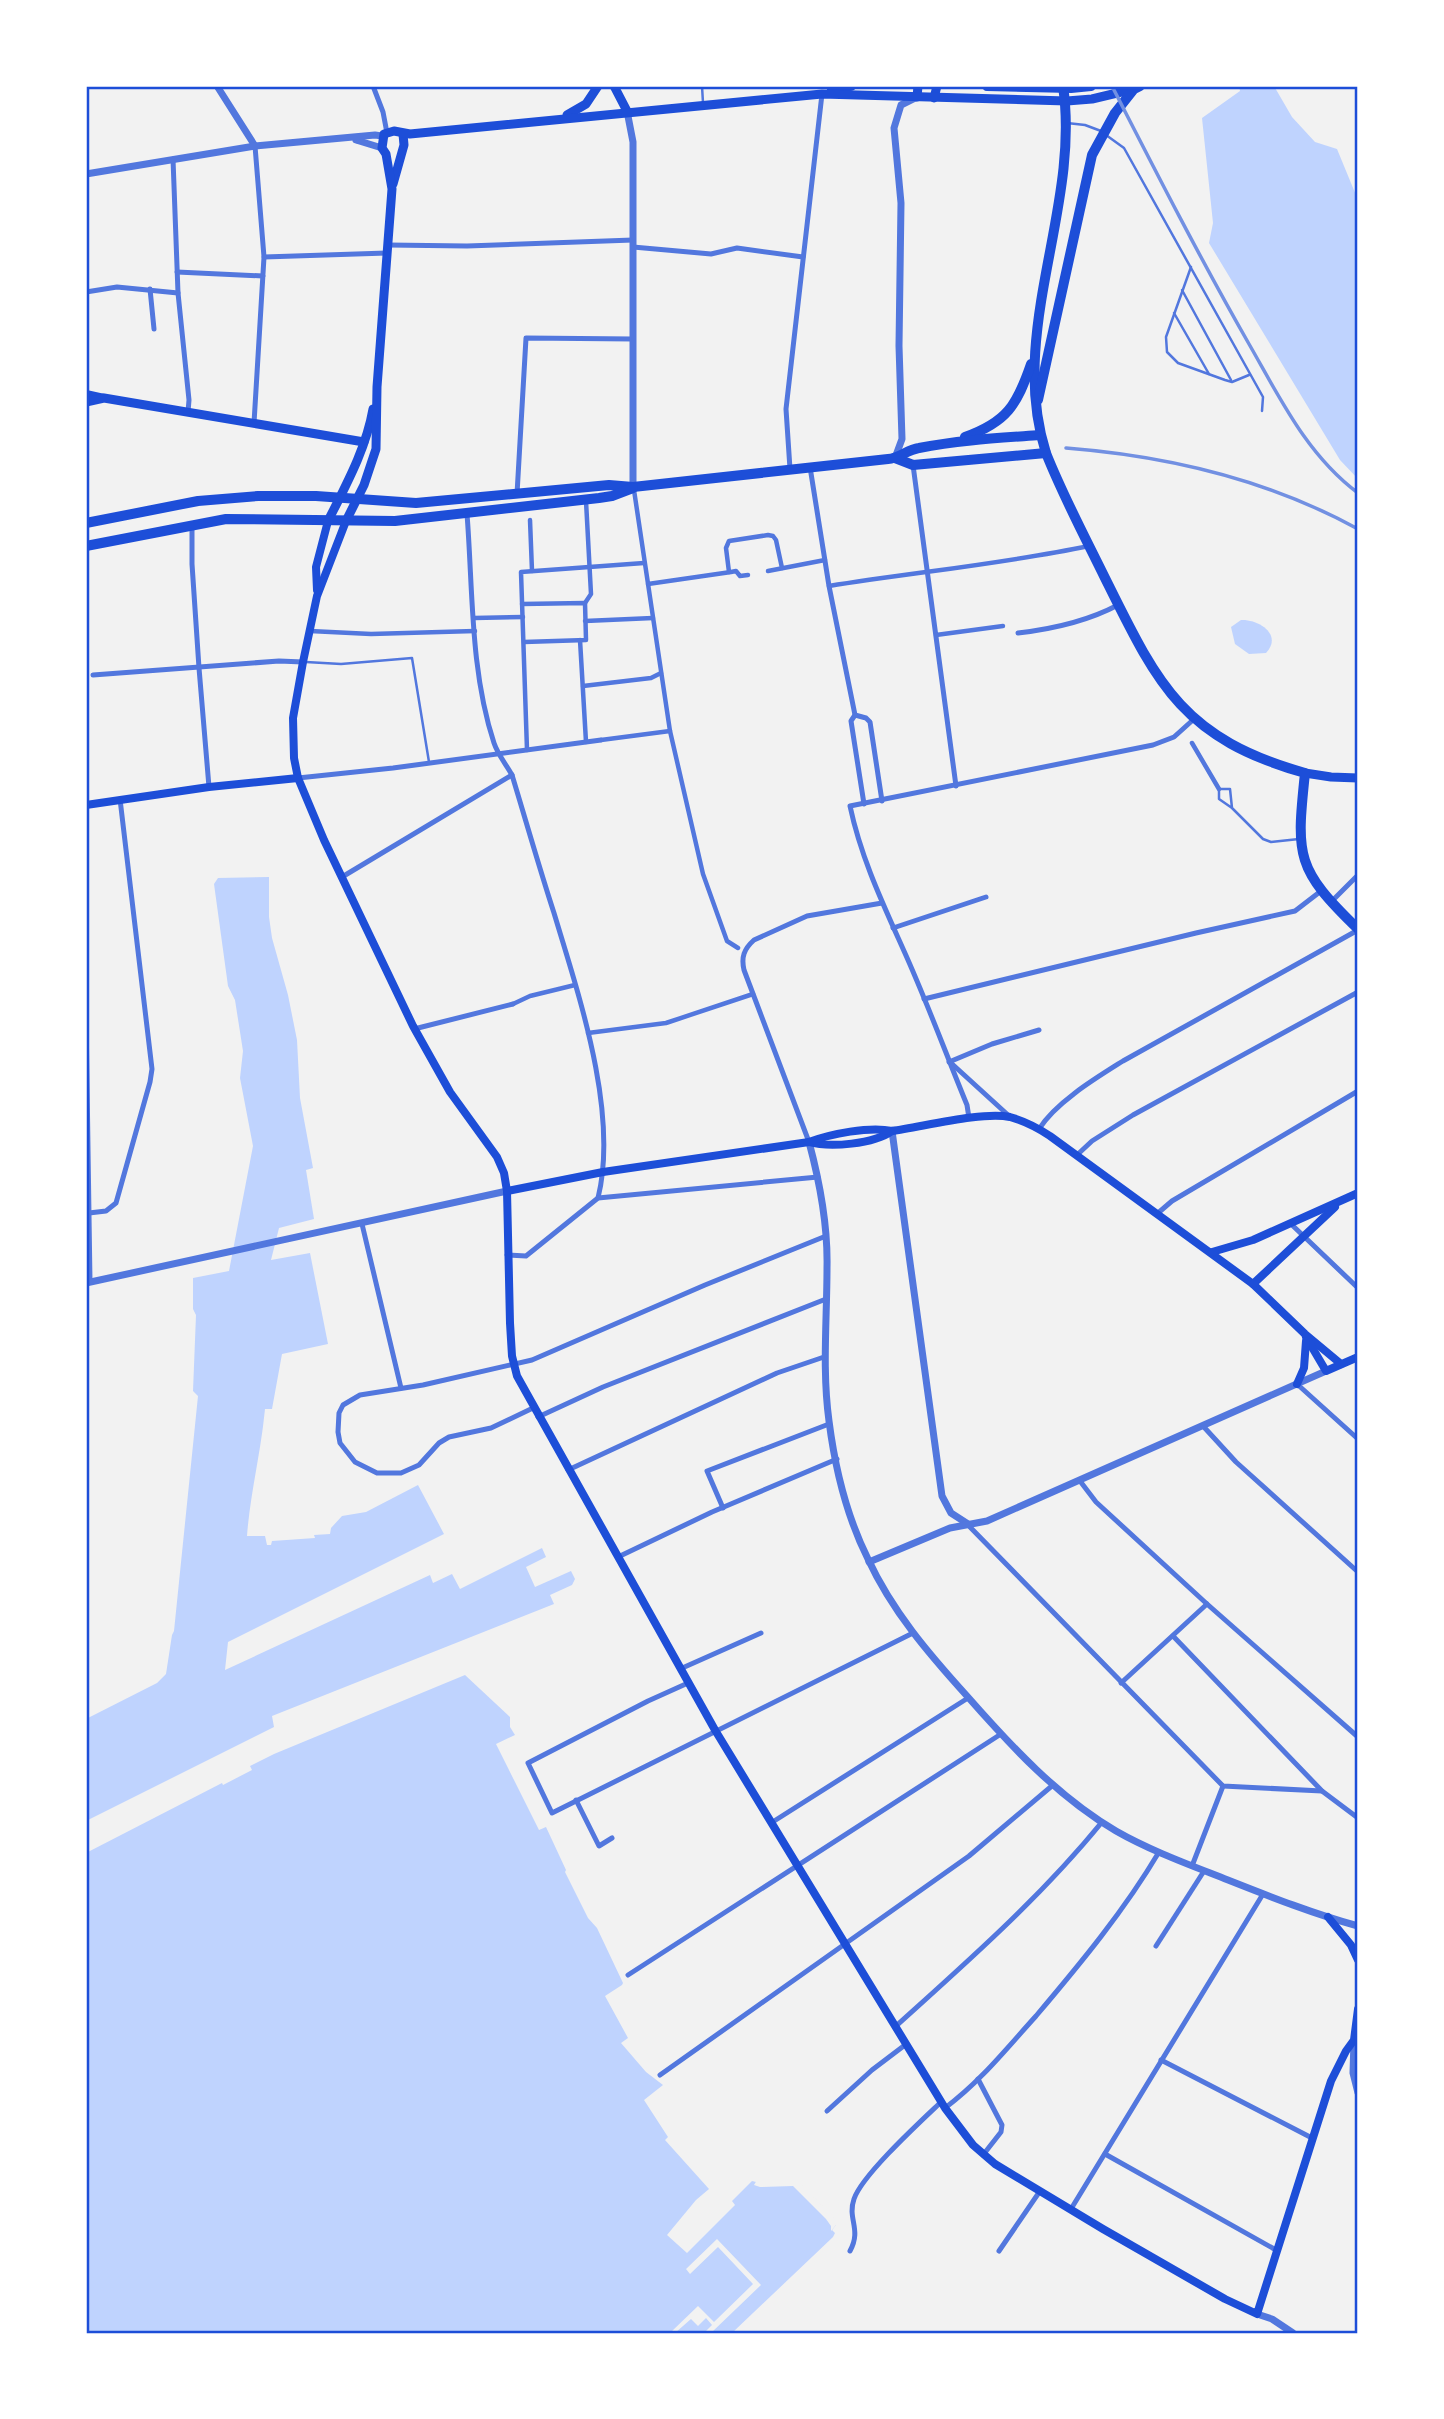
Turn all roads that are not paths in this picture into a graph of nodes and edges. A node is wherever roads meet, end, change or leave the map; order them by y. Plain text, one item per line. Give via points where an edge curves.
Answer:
1 (217, 86) edge
2 (373, 86) edge
3 (598, 86) edge
4 (614, 86) edge
5 (702, 86) edge
6 (852, 86) edge
7 (918, 86) edge
8 (937, 86) edge
9 (987, 86) edge
10 (1063, 86) edge
11 (1091, 86) edge
12 (1051, 87) edge
13 (1137, 87) edge
14 (870, 90) edge
15 (822, 94) junction
16 (917, 97) junction
17 (934, 98) junction
18 (703, 104) junction
19 (627, 111) junction
20 (559, 118) junction
21 (1067, 123) junction
22 (442, 130) junction
23 (385, 134) junction
24 (403, 134) junction
25 (348, 138) junction
26 (255, 146) junction
27 (403, 148) junction
28 (384, 151) junction
29 (173, 159) junction
30 (86, 174) edge
31 (391, 189) junction
32 (633, 244) junction
33 (388, 249) junction
34 (264, 257) junction
35 (803, 257) junction
36 (1191, 267) junction
37 (177, 272) junction
38 (263, 276) junction
39 (150, 289) junction
40 (1182, 290) junction
41 (86, 292) edge
42 (178, 293) junction
43 (1174, 313) junction
44 (154, 329) dead end
45 (1038, 336) junction
46 (633, 339) junction
47 (1250, 374) junction
48 (1209, 375) junction
49 (1232, 382) junction
50 (377, 387) junction
51 (86, 394) edge
52 (104, 398) junction
53 (86, 402) edge
54 (1036, 411) junction
55 (1262, 411) dead end
56 (188, 412) junction
57 (254, 423) junction
58 (1040, 435) junction
59 (364, 442) junction
60 (947, 443) junction
61 (1046, 453) junction
62 (895, 458) junction
63 (913, 465) junction
64 (810, 467) junction
65 (790, 470) junction
66 (633, 488) junction
67 (517, 494) junction
68 (339, 498) junction
69 (356, 500) junction
70 (586, 500) junction
71 (467, 514) junction
72 (530, 520) dead end
73 (328, 521) junction
74 (346, 521) junction
75 (86, 523) edge
76 (192, 524) junction
77 (86, 546) edge
78 (1090, 546) junction
79 (825, 560) junction
80 (644, 563) junction
81 (590, 567) junction
82 (782, 568) junction
83 (532, 571) junction
84 (768, 571) dead end
85 (927, 571) junction
86 (729, 572) junction
87 (748, 575) dead end
88 (648, 584) junction
89 (829, 586) junction
90 (317, 596) junction
91 (585, 603) junction
92 (522, 604) junction
93 (1119, 605) junction
94 (523, 617) junction
95 (474, 618) junction
96 (653, 618) junction
97 (585, 621) junction
98 (1003, 626) dead end
99 (309, 631) junction
100 (475, 631) junction
101 (1018, 633) dead end
102 (936, 635) junction
103 (580, 640) junction
104 (524, 642) junction
105 (303, 662) junction
106 (199, 668) junction
107 (661, 673) junction
108 (93, 675) dead end
109 (583, 687) junction
110 (855, 715) junction
111 (1194, 719) junction
112 (670, 731) junction
113 (601, 740) joint
114 (586, 742) junction
115 (1192, 743) dead end
116 (527, 750) junction
117 (498, 754) junction
118 (429, 763) junction
119 (1305, 773) junction
120 (512, 775) junction
121 (298, 778) junction
122 (1358, 778) edge
123 (956, 786) junction
124 (209, 787) junction
125 (1219, 789) junction
126 (120, 799) junction
127 (882, 801) junction
128 (86, 804) edge
129 (864, 804) junction
130 (1232, 808) junction
131 (1300, 839) junction
132 (1358, 875) edge
133 (342, 877) junction
134 (1321, 891) junction
135 (986, 897) dead end
136 (882, 903) junction
137 (1330, 903) junction
138 (892, 928) junction
139 (1358, 929) edge
140 (741, 949) junction
141 (575, 985) junction
142 (1358, 992) edge
143 (753, 994) junction
144 (924, 999) junction
145 (513, 1004) joint
146 (86, 1014) edge
147 (414, 1029) junction
148 (1039, 1030) dead end
149 (587, 1033) junction
150 (949, 1062) junction
151 (1358, 1091) edge
152 (1011, 1118) junction
153 (969, 1119) junction
154 (1039, 1129) junction
155 (892, 1131) junction
156 (809, 1142) junction
157 (1077, 1155) junction
158 (603, 1172) junction
159 (818, 1177) junction
160 (507, 1191) junction
161 (1358, 1193) edge
162 (598, 1198) junction
163 (1340, 1202) junction
164 (89, 1213) junction
165 (1158, 1213) junction
166 (362, 1224) junction
167 (1291, 1224) junction
168 (826, 1236) junction
169 (1304, 1236) junction
170 (1212, 1252) junction
171 (507, 1255) junction
172 (88, 1283) edge
173 (1253, 1284) junction
174 (1358, 1287) edge
175 (826, 1299) junction
176 (1305, 1334) junction
177 (824, 1357) junction
178 (1358, 1357) edge
179 (1341, 1364) junction
180 (514, 1365) junction
181 (1326, 1371) junction
182 (1297, 1384) junction
183 (401, 1388) junction
184 (533, 1408) junction
185 (538, 1417) junction
186 (829, 1423) junction
187 (1203, 1426) junction
188 (1358, 1439) edge
189 (837, 1459) junction
190 (568, 1470) junction
191 (1080, 1481) junction
192 (723, 1508) junction
193 (968, 1525) junction
194 (618, 1557) junction
195 (869, 1562) junction
196 (1358, 1572) edge
197 (1206, 1604) junction
198 (761, 1633) dead end
199 (913, 1633) junction
200 (1172, 1636) junction
201 (680, 1669) junction
202 (688, 1683) junction
203 (1121, 1683) junction
204 (968, 1698) junction
205 (715, 1730) junction
206 (1001, 1734) junction
207 (1358, 1737) edge
208 (1053, 1785) junction
209 (1223, 1787) junction
210 (1322, 1791) junction
211 (576, 1800) junction
212 (1358, 1818) edge
213 (1102, 1822) junction
214 (771, 1823) junction
215 (611, 1838) dead end
216 (600, 1846) junction
217 (592, 1852) dead end
218 (1159, 1852) junction
219 (796, 1866) junction
220 (1192, 1866) junction
221 (1204, 1871) junction
222 (1264, 1894) junction
223 (1328, 1917) junction
224 (1358, 1926) edge
225 (845, 1944) junction
226 (1156, 1946) dead end
227 (1358, 1960) edge
228 (628, 1975) dead end
229 (1358, 2009) edge
230 (895, 2027) junction
231 (1354, 2040) junction
232 (905, 2045) junction
233 (1161, 2060) junction
234 (660, 2075) dead end
235 (978, 2079) junction
236 (1358, 2093) edge
237 (943, 2105) junction
238 (827, 2111) dead end
239 (1312, 2138) junction
240 (1105, 2154) junction
241 (983, 2155) junction
242 (1040, 2191) junction
243 (1071, 2209) junction
244 (1276, 2250) junction
245 (850, 2251) dead end
246 (999, 2251) dead end
247 (1257, 2314) junction
248 (1293, 2333) edge

1 - 26 street
2 - 23 street
3 - 20 main road via 586,104
4 - 19 main road
5 - 18 lane
6 - 15 main road
7 - 16 main road
8 - 17 main road
9 - 12 highway
10 - 21 highway
11 - 12 highway
13 - 17 main road via 1092,100
13 - 54 highway via 1115,113 1088,169
14 - 15 main road
14 - 16 main road
15 - 18 main road
15 - 35 street
16 - 17 main road
16 - 62 street via 901,106 894,128 901,203 902,439
18 - 19 main road
19 - 20 main road
19 - 32 street via 633,142
20 - 22 main road
21 - 36 lane via 1101,131 1124,148
21 - 45 highway
22 - 24 main road
22 - 27 main road
23 - 24 main road
23 - 25 street
23 - 28 main road
24 - 27 main road
25 - 26 street
25 - 28 street
26 - 29 street
26 - 34 street
27 - 28 main road via 397,154
27 - 31 main road
28 - 31 main road
29 - 30 street
29 - 37 street
31 - 33 main road
32 - 33 street
32 - 35 street via 711,254 737,248
32 - 46 street
33 - 34 street
33 - 50 main road
34 - 38 street
35 - 65 street via 786,409
36 - 40 lane
36 - 47 lane
37 - 38 street
37 - 42 street
38 - 57 street
39 - 41 street via 117,287
39 - 42 street
39 - 44 street
40 - 43 lane
40 - 49 lane
42 - 56 street
43 - 48 lane
43 - 48 lane via 1166,337 1167,352 1178,363
45 - 54 highway
45 - 60 highway via 1025,380 1007,415
46 - 66 street
46 - 67 street via 526,338
47 - 49 lane
47 - 55 lane via 1263,397
48 - 49 lane
50 - 59 main road
50 - 69 main road via 376,449
51 - 52 main road
52 - 53 main road
52 - 56 main road
54 - 58 highway
56 - 57 main road
57 - 59 main road
58 - 60 highway
58 - 61 highway
59 - 68 main road
60 - 62 highway via 910,449
61 - 63 highway
61 - 78 highway
62 - 63 highway
62 - 64 highway
63 - 85 street
64 - 65 highway
64 - 79 street
65 - 66 highway
66 - 67 highway via 610,485
66 - 70 highway
66 - 80 street
67 - 69 highway via 416,503
68 - 69 highway
68 - 73 main road
68 - 75 highway via 217,499
69 - 74 main road
70 - 71 highway
70 - 81 street
71 - 74 highway
71 - 95 street
72 - 83 street
73 - 74 highway
73 - 76 highway via 226,519
73 - 90 main road via 316,568
74 - 90 main road
76 - 77 highway
76 - 106 street
78 - 85 street
78 - 93 highway
79 - 82 street
79 - 89 street
80 - 81 street
80 - 88 street
81 - 83 street
81 - 91 street via 591,594
82 - 84 street
82 - 86 street via 776,540 768,535 729,541
83 - 92 street via 521,572
85 - 89 street
85 - 102 street
86 - 87 street
86 - 88 street
88 - 96 street
89 - 110 street
90 - 99 main road
91 - 92 street
91 - 97 street
92 - 94 street
93 - 101 street via 1084,620
93 - 111 highway via 1157,677
94 - 95 street
94 - 104 street
95 - 100 street
96 - 97 street
96 - 107 street
97 - 103 street via 586,640
98 - 102 street
99 - 100 street
99 - 105 main road
100 - 117 street via 480,680
102 - 123 street
103 - 104 street
103 - 109 street
104 - 116 street
105 - 106 street
105 - 118 lane via 412,659
105 - 121 main road via 293,718
106 - 108 street
106 - 124 street
107 - 109 street
107 - 112 street
109 - 114 street
110 - 127 street via 870,722
110 - 129 street via 851,721
111 - 119 highway via 1241,750
111 - 123 street via 1174,737 1153,745
112 - 113 street
112 - 140 street via 703,874 727,941
113 - 114 street
114 - 116 street
115 - 125 street
116 - 117 street
117 - 118 street
117 - 120 street
118 - 121 street
119 - 122 main road
119 - 131 highway
120 - 133 street
120 - 141 street
121 - 124 main road
121 - 133 main road
123 - 127 street
124 - 126 main road
125 - 130 lane via 1219,799
125 - 130 lane via 1230,789
126 - 128 main road
126 - 164 street via 152,1069 116,1203 106,1211
127 - 129 street
129 - 136 street via 850,806 857,839
130 - 131 lane via 1263,839
131 - 134 highway via 1308,870
132 - 137 street
133 - 147 main road
134 - 137 highway
134 - 144 street via 1295,911
135 - 138 street
136 - 138 street
136 - 140 street via 798,918
137 - 139 highway
138 - 144 street
139 - 154 street via 1123,1061 1045,1119
140 - 143 street
141 - 145 street
141 - 149 street
142 - 157 street via 1133,1115
143 - 149 street via 666,1023
143 - 156 street
144 - 150 street
145 - 147 street
146 - 164 street
147 - 160 main road via 450,1092 501,1164
148 - 150 street
149 - 158 street via 603,1116
150 - 152 street
150 - 153 street
151 - 165 street
152 - 153 main road
152 - 154 main road
153 - 155 main road
154 - 157 main road
155 - 156 main road via 878,1139 823,1146
155 - 193 street via 942,1496 951,1513
156 - 158 main road
156 - 159 street
157 - 165 main road
158 - 160 main road
158 - 162 street
159 - 162 street
159 - 168 street
160 - 166 street
160 - 171 main road
161 - 163 main road
162 - 171 street via 526,1256
163 - 167 main road
163 - 169 main road
164 - 172 street
165 - 170 main road
166 - 172 street
166 - 183 street
167 - 169 street
167 - 170 main road
168 - 175 street
168 - 180 street
169 - 173 main road
169 - 174 street
170 - 173 main road
171 - 180 main road
173 - 176 main road
175 - 177 street
175 - 185 street
176 - 179 main road
176 - 181 main road
176 - 182 main road via 1305,1359
177 - 186 street
177 - 190 street via 776,1373
178 - 179 main road
179 - 181 main road
180 - 183 street
180 - 184 main road
181 - 182 street
182 - 187 street
182 - 188 street
183 - 184 street via 360,1395 339,1413 340,1443 355,1462 377,1473 409,1471 449,1437 491,1428
184 - 185 main road
185 - 190 main road
186 - 189 street
186 - 192 street via 707,1471
187 - 191 street
187 - 196 street via 1236,1462
189 - 192 street
189 - 195 street via 847,1506
190 - 194 main road
191 - 193 street
191 - 197 street via 1096,1502
192 - 194 street
193 - 195 street
193 - 203 street
194 - 201 main road
195 - 199 street
197 - 200 street
197 - 207 street
198 - 201 street
199 - 204 street
199 - 205 street
200 - 203 street
200 - 210 street
201 - 202 main road
202 - 205 main road
202 - 211 street via 528,1763 552,1813
203 - 209 street
204 - 206 street
204 - 214 street
205 - 211 street
205 - 214 main road
206 - 208 street
206 - 219 street
208 - 213 street
208 - 225 street via 969,1856
209 - 210 street
209 - 220 street
210 - 212 street
211 - 216 street
213 - 218 street
213 - 230 street via 1028,1903
214 - 219 main road
215 - 216 street
216 - 217 street
218 - 220 street
218 - 235 street via 1081,1962
219 - 225 main road
219 - 228 street
220 - 221 street
221 - 222 street
221 - 226 street
222 - 223 street
222 - 233 street
223 - 224 street
223 - 227 main road
225 - 230 main road
225 - 234 street
229 - 231 main road
230 - 232 main road
231 - 236 street
231 - 239 main road via 1338,2065
232 - 237 main road
232 - 238 street
233 - 239 street
233 - 240 street
235 - 237 street
235 - 241 street via 1002,2125
237 - 241 main road
237 - 245 street via 869,2175 854,2197 851,2209 856,2240
239 - 244 main road
240 - 243 street
240 - 244 street
241 - 242 main road
242 - 243 main road
242 - 246 street
243 - 247 main road
244 - 247 main road
247 - 248 street

